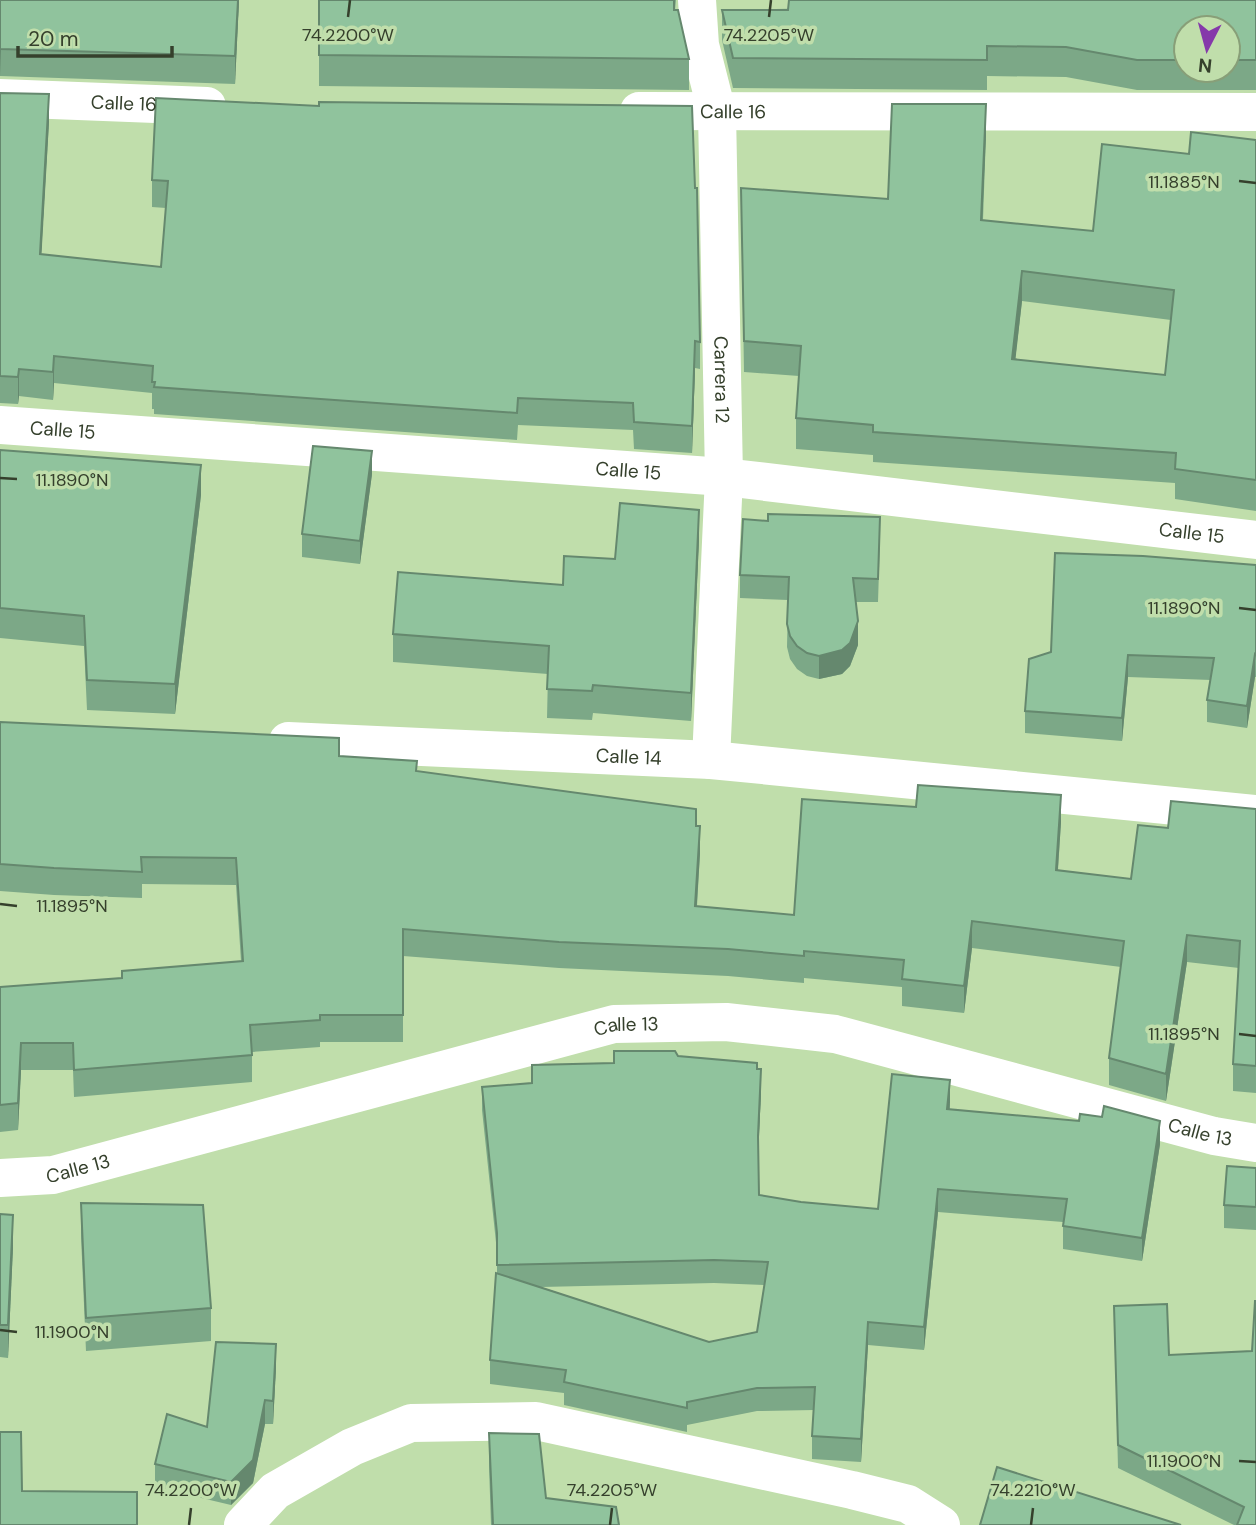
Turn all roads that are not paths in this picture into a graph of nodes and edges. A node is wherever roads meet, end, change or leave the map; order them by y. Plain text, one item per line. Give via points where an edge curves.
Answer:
1 (697, 0) edge
2 (0, 99) edge
3 (243, 107) edge
4 (605, 111) edge
5 (717, 112) junction
6 (1256, 113) edge
7 (0, 425) edge
8 (724, 477) junction
9 (1256, 540) edge
10 (251, 739) edge
11 (711, 760) junction
12 (1256, 814) edge
13 (1256, 1143) edge
14 (0, 1178) edge
15 (243, 1525) edge
16 (941, 1525) edge

1 - 5 street, Carrera 12 via 700,45
2 - 3 street, Calle 16
4 - 5 street, Calle 16
5 - 6 street, Calle 16
5 - 8 street, Carrera 12
7 - 8 street, Calle 15
8 - 9 street, Calle 15
8 - 11 street, Carrera 12
10 - 11 street, Calle 14
11 - 12 street, Calle 14
13 - 14 street, Calle 13 via 1214,1136 835,1034 726,1022 614,1024 53,1175
15 - 16 street via 275,1491 352,1447 411,1423 536,1421 908,1504

